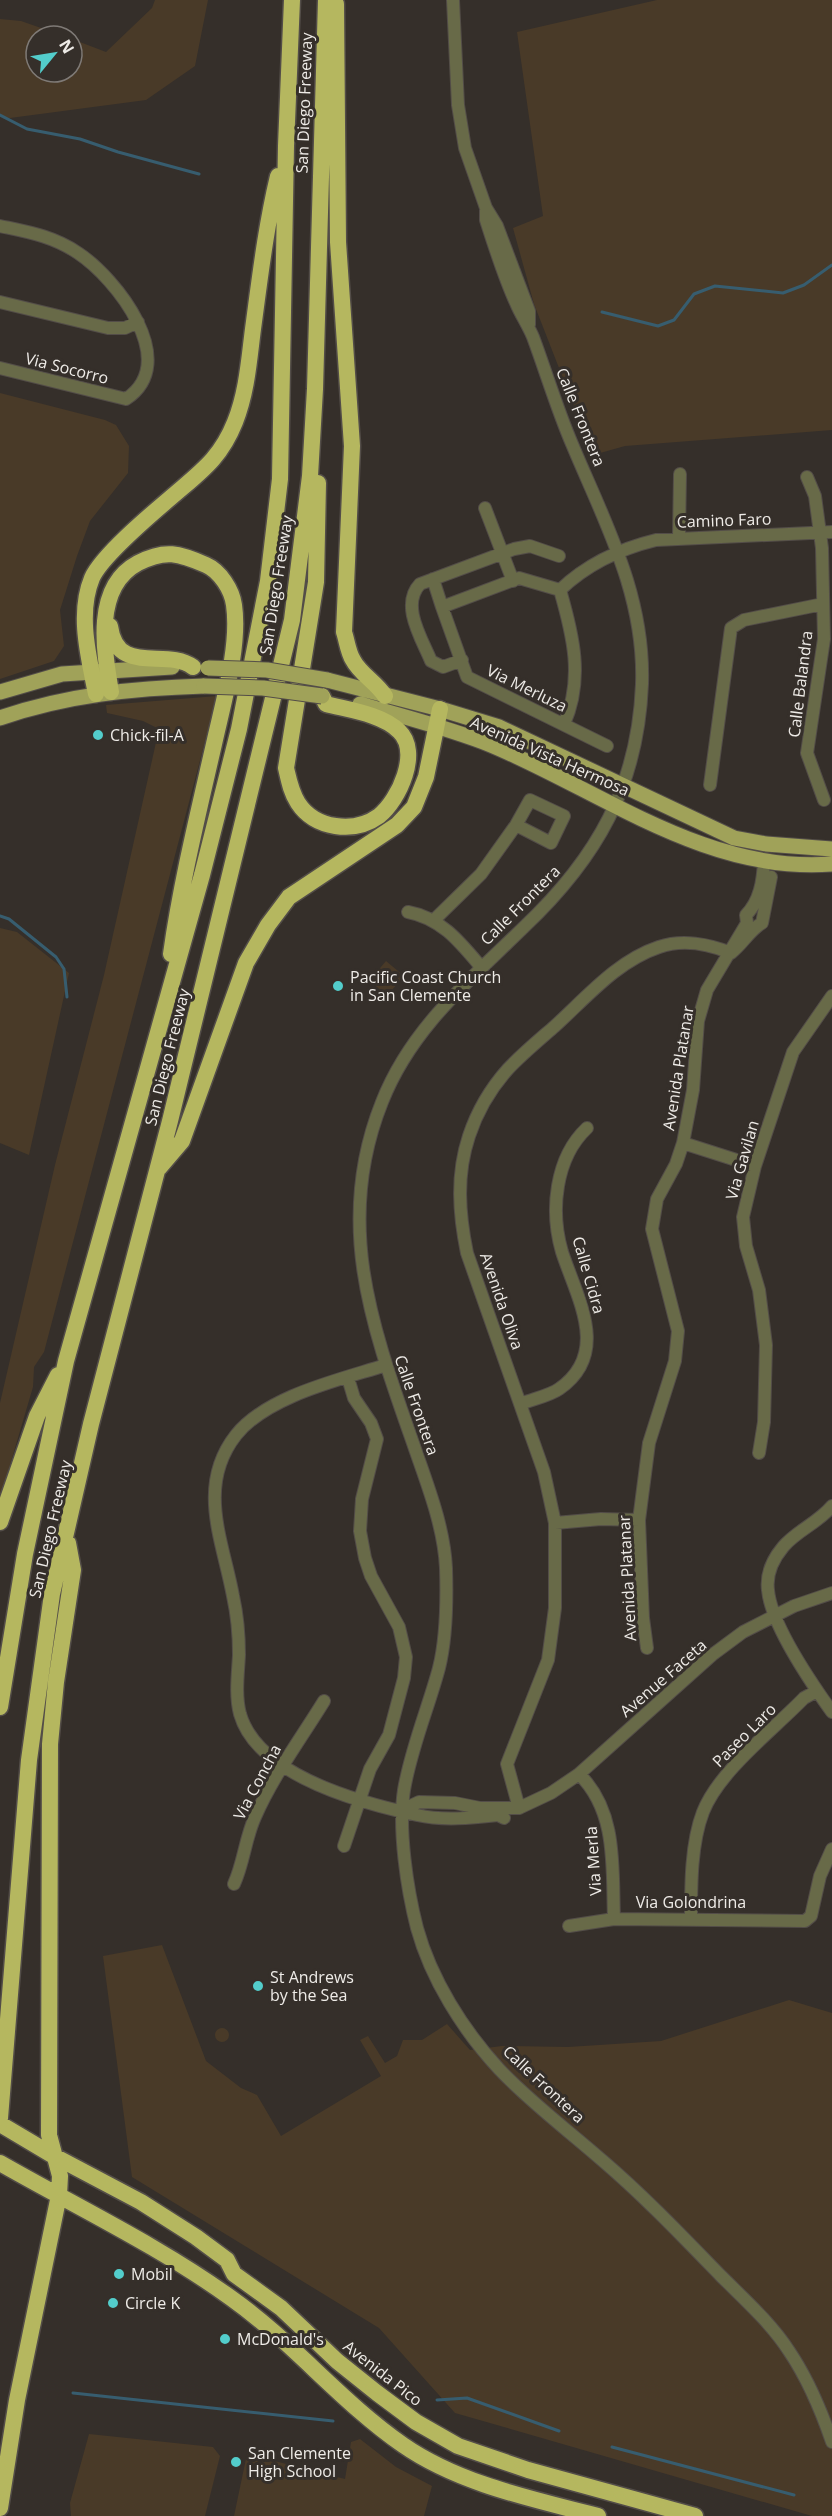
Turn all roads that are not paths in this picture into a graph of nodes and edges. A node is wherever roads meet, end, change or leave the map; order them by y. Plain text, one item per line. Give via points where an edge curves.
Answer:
1 (292, 0) edge
2 (326, 0) edge
3 (336, 0) edge
4 (453, 0) edge
5 (286, 146) junction
6 (0, 226) edge
7 (0, 302) edge
8 (138, 322) junction
9 (0, 368) edge
10 (315, 389) junction
11 (680, 474) dead end
12 (807, 477) dead end
13 (485, 508) dead end
14 (826, 532) edge
15 (679, 537) junction
16 (619, 552) junction
17 (502, 553) junction
18 (559, 556) dead end
19 (433, 579) junction
20 (513, 580) junction
21 (560, 590) junction
22 (823, 604) junction
23 (442, 607) junction
24 (105, 616) junction
25 (462, 660) junction
26 (200, 667) junction
27 (99, 670) junction
28 (324, 688) junction
29 (0, 692) edge
30 (104, 693) junction
31 (385, 696) junction
32 (440, 709) junction
33 (0, 718) edge
34 (564, 724) junction
35 (437, 727) junction
36 (607, 746) dead end
37 (624, 785) junction
38 (710, 785) dead end
39 (824, 800) dead end
40 (615, 804) junction
41 (516, 825) junction
42 (832, 849) edge
43 (768, 861) junction
44 (832, 864) edge
45 (408, 912) dead end
46 (434, 920) junction
47 (730, 953) junction
48 (481, 967) junction
49 (832, 996) edge
50 (160, 1023) junction
51 (587, 1128) dead end
52 (683, 1143) junction
53 (755, 1166) junction
54 (155, 1173) junction
55 (66, 1361) junction
56 (386, 1365) junction
57 (348, 1378) junction
58 (521, 1404) junction
59 (759, 1453) dead end
60 (832, 1506) edge
61 (639, 1520) junction
62 (0, 1522) edge
63 (555, 1524) junction
64 (66, 1538) junction
65 (832, 1593) edge
66 (776, 1615) junction
67 (647, 1648) dead end
68 (817, 1691) junction
69 (324, 1701) dead end
70 (0, 1707) edge
71 (832, 1712) edge
72 (282, 1766) junction
73 (579, 1774) junction
74 (361, 1801) junction
75 (444, 1803) junction
76 (519, 1808) junction
77 (402, 1810) junction
78 (467, 1815) junction
79 (440, 1817) junction
80 (344, 1846) dead end
81 (832, 1849) edge
82 (234, 1884) dead end
83 (691, 1918) junction
84 (614, 1919) junction
85 (569, 1926) dead end
86 (2, 2092) edge
87 (0, 2118) edge
88 (0, 2124) edge
89 (54, 2156) junction
90 (0, 2163) edge
91 (59, 2195) junction
92 (171, 2260) junction
93 (234, 2274) junction
94 (228, 2295) junction
95 (281, 2308) junction
96 (832, 2442) edge
97 (458, 2446) junction
98 (447, 2470) junction
99 (0, 2508) edge
100 (598, 2516) edge
101 (695, 2516) edge

1 - 5 highway, San Diego Freeway
2 - 10 highway, San Diego Freeway
3 - 31 highway via 339,242 352,446 344,632 352,659
4 - 16 street, Calle Frontera via 458,105 465,148 486,208 486,220 571,442
5 - 27 highway via 268,216 245,386 235,422 216,458 104,560 92,578 84,628
5 - 50 highway, San Diego Freeway via 280,479 268,581 239,729
6 - 8 street via 47,236 77,252 104,273
7 - 8 street via 108,328 125,328
8 - 9 street, Via Socorro via 144,338 145,376 139,390 126,399
10 - 28 highway via 318,550 286,768 292,793 309,816 339,827 365,824 389,806 409,750 405,738 387,722 327,704
10 - 54 highway, San Diego Freeway via 310,476 292,620
11 - 15 street
12 - 14 street, Calle Balandra
13 - 17 street
14 - 15 street, Camino Faro
14 - 22 street, Calle Balandra
15 - 16 street, Camino Faro
16 - 21 street, Camino Faro via 581,570
16 - 37 street, Calle Frontera via 638,616 642,653 642,688 630,770
17 - 18 street via 530,546
17 - 19 street
17 - 20 street
19 - 23 street, Via Merluza
19 - 25 street via 412,592 411,610 430,661 443,667
20 - 21 street via 519,578
20 - 23 street
21 - 34 street via 577,672
22 - 38 street via 744,621 731,628
22 - 39 street, Calle Balandra via 820,678 807,753
23 - 25 street, Via Merluza
24 - 26 highway via 115,643 125,654 139,659 183,660
24 - 27 highway
24 - 50 highway via 112,589 129,568 155,554 181,554 211,567 227,584 234,604 234,634 222,706 178,907
25 - 34 street, Via Merluza via 467,677
26 - 27 main road, Avenida Vista Hermosa
26 - 28 main road, Avenida Vista Hermosa, bridge via 267,670
27 - 29 main road, Avenida Vista Hermosa via 62,674
27 - 30 highway
28 - 30 main road, Avenida Vista Hermosa, bridge via 204,686
28 - 31 main road, Avenida Vista Hermosa
28 - 35 main road, Avenida Vista Hermosa via 355,702
30 - 33 main road, Avenida Vista Hermosa
31 - 32 main road, Avenida Vista Hermosa
32 - 35 highway
32 - 37 main road, Avenida Vista Hermosa via 499,727
34 - 36 street, Via Merluza
35 - 40 main road, Avenida Vista Hermosa via 490,745
35 - 54 highway via 426,777 414,807 397,825 289,897 268,925 246,963 182,1141
37 - 40 street, Calle Frontera
37 - 42 main road, Avenida Vista Hermosa via 734,838
40 - 43 main road, Avenida Vista Hermosa via 712,850
40 - 48 street, Calle Frontera via 593,849 571,878
41 - 41 street via 530,800 564,816 551,843
41 - 46 street via 481,874
43 - 44 main road, Avenida Vista Hermosa
43 - 47 street, Avenida Platanar via 757,912 746,915 751,925 745,942
45 - 46 street
46 - 48 street
47 - 52 street, Avenida Platanar via 707,990 698,1021 693,1090
47 - 58 street, Avenida Oliva via 713,946 683,943 660,946 628,962 508,1069 485,1100 469,1137 459,1183 460,1217 467,1253
48 - 56 street, Calle Frontera via 439,1009 397,1069 380,1105 365,1163 358,1225 361,1269
49 - 53 street, Via Gavilan via 794,1052
50 - 55 highway, San Diego Freeway
51 - 58 street, Calle Cidra via 572,1142 561,1167 556,1206 561,1249 586,1318 588,1343 579,1368 558,1389
52 - 53 street
52 - 61 street, Avenida Platanar via 657,1199 652,1229 678,1331 675,1361 649,1443
53 - 59 street, Via Gavilan via 743,1217 766,1345
54 - 64 highway, San Diego Freeway
55 - 62 highway via 37,1416
55 - 70 highway, San Diego Freeway via 25,1554
56 - 57 street
56 - 77 street, Calle Frontera via 431,1495 446,1558 441,1662 412,1750
57 - 72 street via 275,1404 247,1423 225,1454 213,1490 213,1509 234,1597 240,1712 261,1750
57 - 74 street via 354,1398 377,1439 362,1499 360,1531 365,1558 399,1627 406,1657 389,1735 370,1769
58 - 63 street, Avenida Oliva via 544,1472
60 - 66 street via 784,1545 770,1566 767,1588
61 - 63 street
61 - 67 street, Avenida Platanar
63 - 76 street, Avenida Oliva via 555,1608 548,1660 507,1764
64 - 86 highway, San Diego Freeway via 52,1594 29,1760
64 - 89 highway via 73,1570 50,1744 49,2135
65 - 66 street, Avenue Faceta
66 - 68 street
66 - 73 street, Avenue Faceta via 743,1632 712,1655
68 - 71 street
68 - 83 street, Paseo Laro via 804,1698 723,1779 704,1812 696,1846
69 - 72 street, Via Concha
72 - 74 street
72 - 82 street, Via Concha via 254,1820
73 - 76 street, Avenue Faceta
73 - 84 street, Via Merla via 607,1817
74 - 77 street
74 - 80 street
75 - 77 street via 419,1802
75 - 78 street
75 - 79 street
76 - 78 street via 480,1808
76 - 78 street, Avenue Faceta via 504,1818
77 - 79 street
77 - 96 street, Calle Frontera via 417,1928 444,1992 463,2022 500,2070 627,2182 780,2339 817,2400
78 - 79 street
81 - 83 street, Via Golondrina via 820,1876 811,1916 798,1923
83 - 84 street, Via Golondrina
84 - 85 street, Via Golondrina
86 - 87 highway, San Diego Freeway
88 - 89 highway, Avenida Pico
89 - 91 highway via 60,2176
89 - 93 highway, Avenida Pico via 196,2236 227,2260
90 - 91 highway
91 - 92 highway
91 - 99 highway via 16,2400
92 - 93 highway via 186,2257 215,2274
92 - 94 highway
93 - 95 highway, Avenida Pico
94 - 95 highway via 239,2292 261,2307
94 - 98 highway via 264,2321 403,2445
95 - 97 highway, Avenida Pico via 377,2393
97 - 98 highway
97 - 101 highway, Avenida Pico via 528,2470
98 - 100 highway

